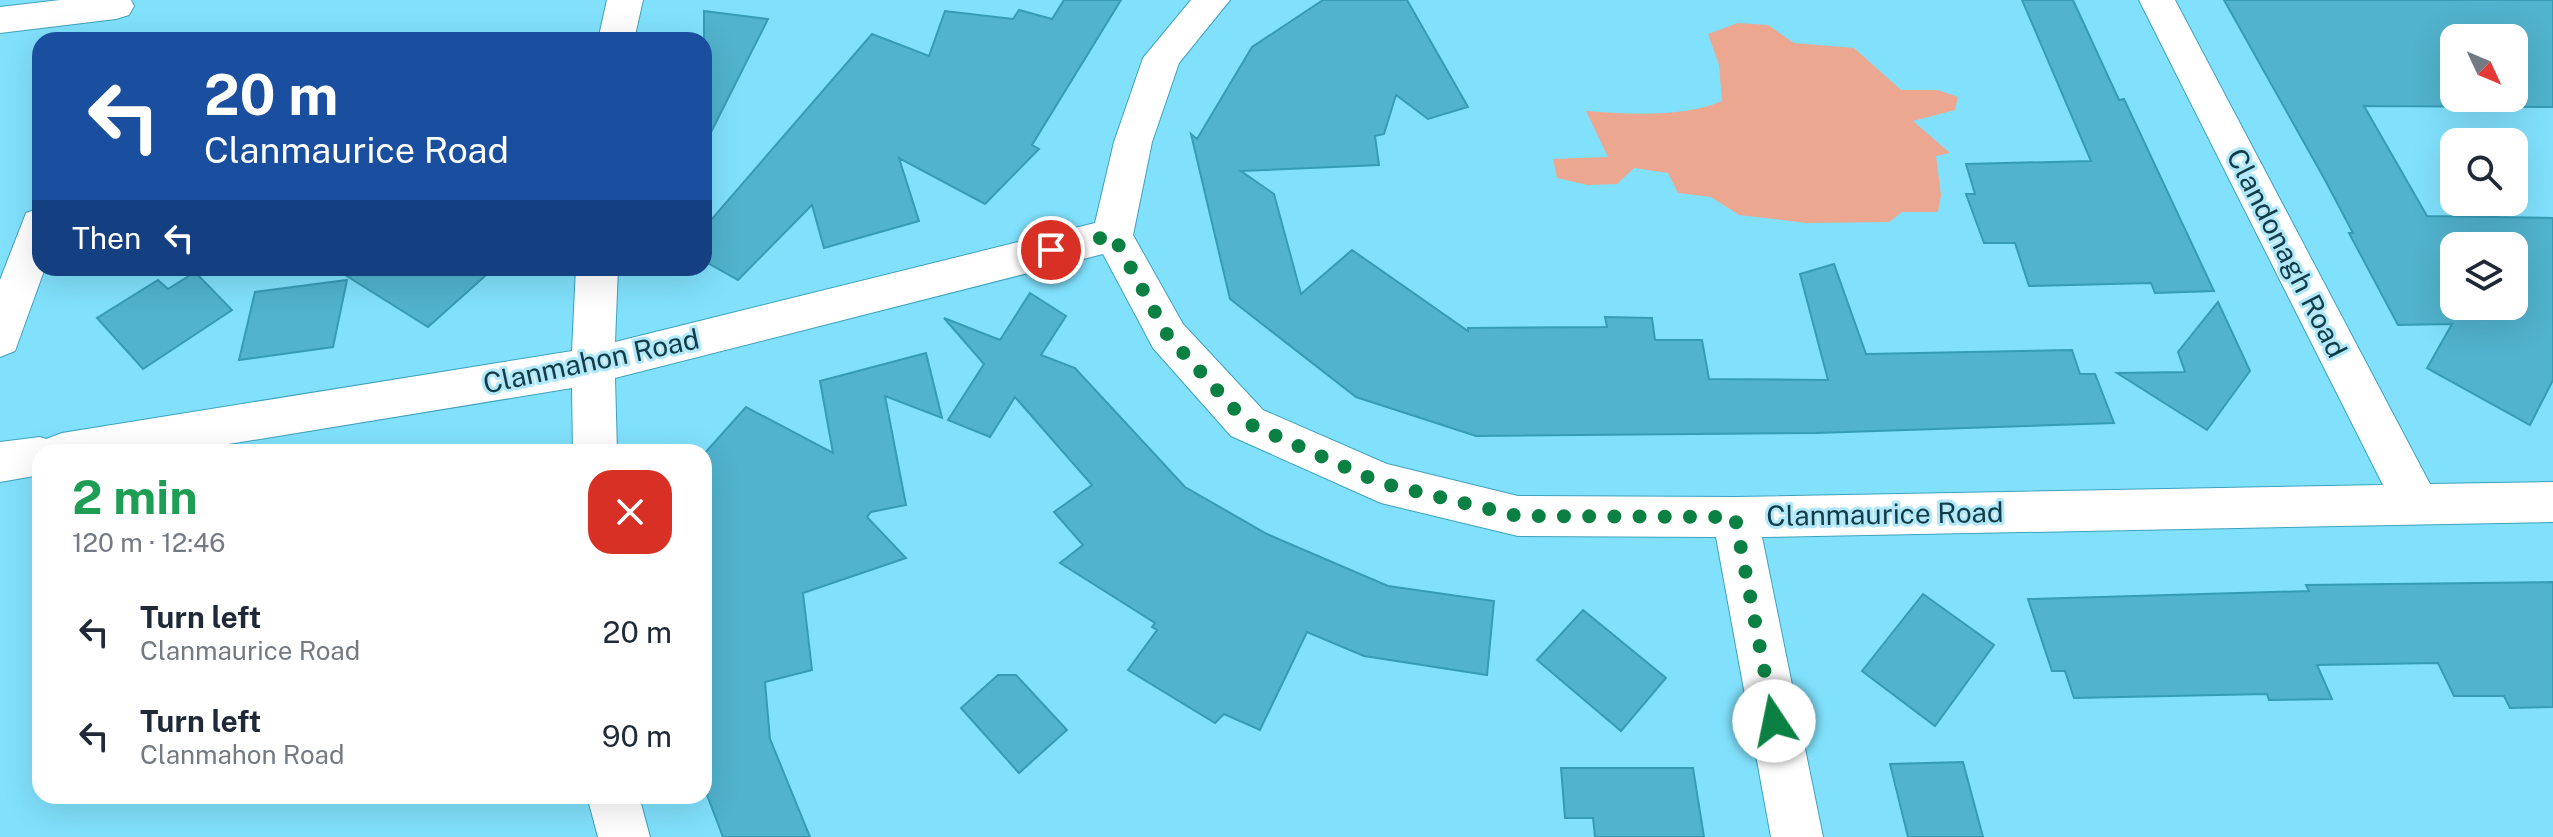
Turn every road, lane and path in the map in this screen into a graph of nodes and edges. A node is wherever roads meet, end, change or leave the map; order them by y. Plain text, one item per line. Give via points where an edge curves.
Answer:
1 (625, 0) edge
2 (1212, 0) edge
3 (2157, 0) edge
4 (117, 3) edge
5 (0, 20) edge
6 (107, 32) edge
7 (618, 32) edge
8 (1113, 235) junction
9 (32, 247) edge
10 (597, 276) edge
11 (0, 339) edge
12 (593, 366) junction
13 (111, 444) edge
14 (595, 444) edge
15 (32, 457) edge
16 (0, 462) edge
17 (2553, 502) edge
18 (2417, 505) junction
19 (1735, 517) junction
20 (615, 804) edge
21 (624, 837) edge
22 (1797, 837) edge

1 - 7 street
2 - 8 street via 1162,58 1133,142
3 - 18 street, Clandonagh Road
4 - 5 street
4 - 6 street
8 - 12 street, Clanmahon Road
8 - 19 street, Clanmaurice Road via 1168,336 1247,423 1381,483 1518,516
9 - 11 street
10 - 12 street
12 - 13 street, Clanmahon Road
12 - 14 street
15 - 16 street
17 - 18 street, Clanmaurice Road
18 - 19 street, Clanmaurice Road
19 - 22 street
20 - 21 street

